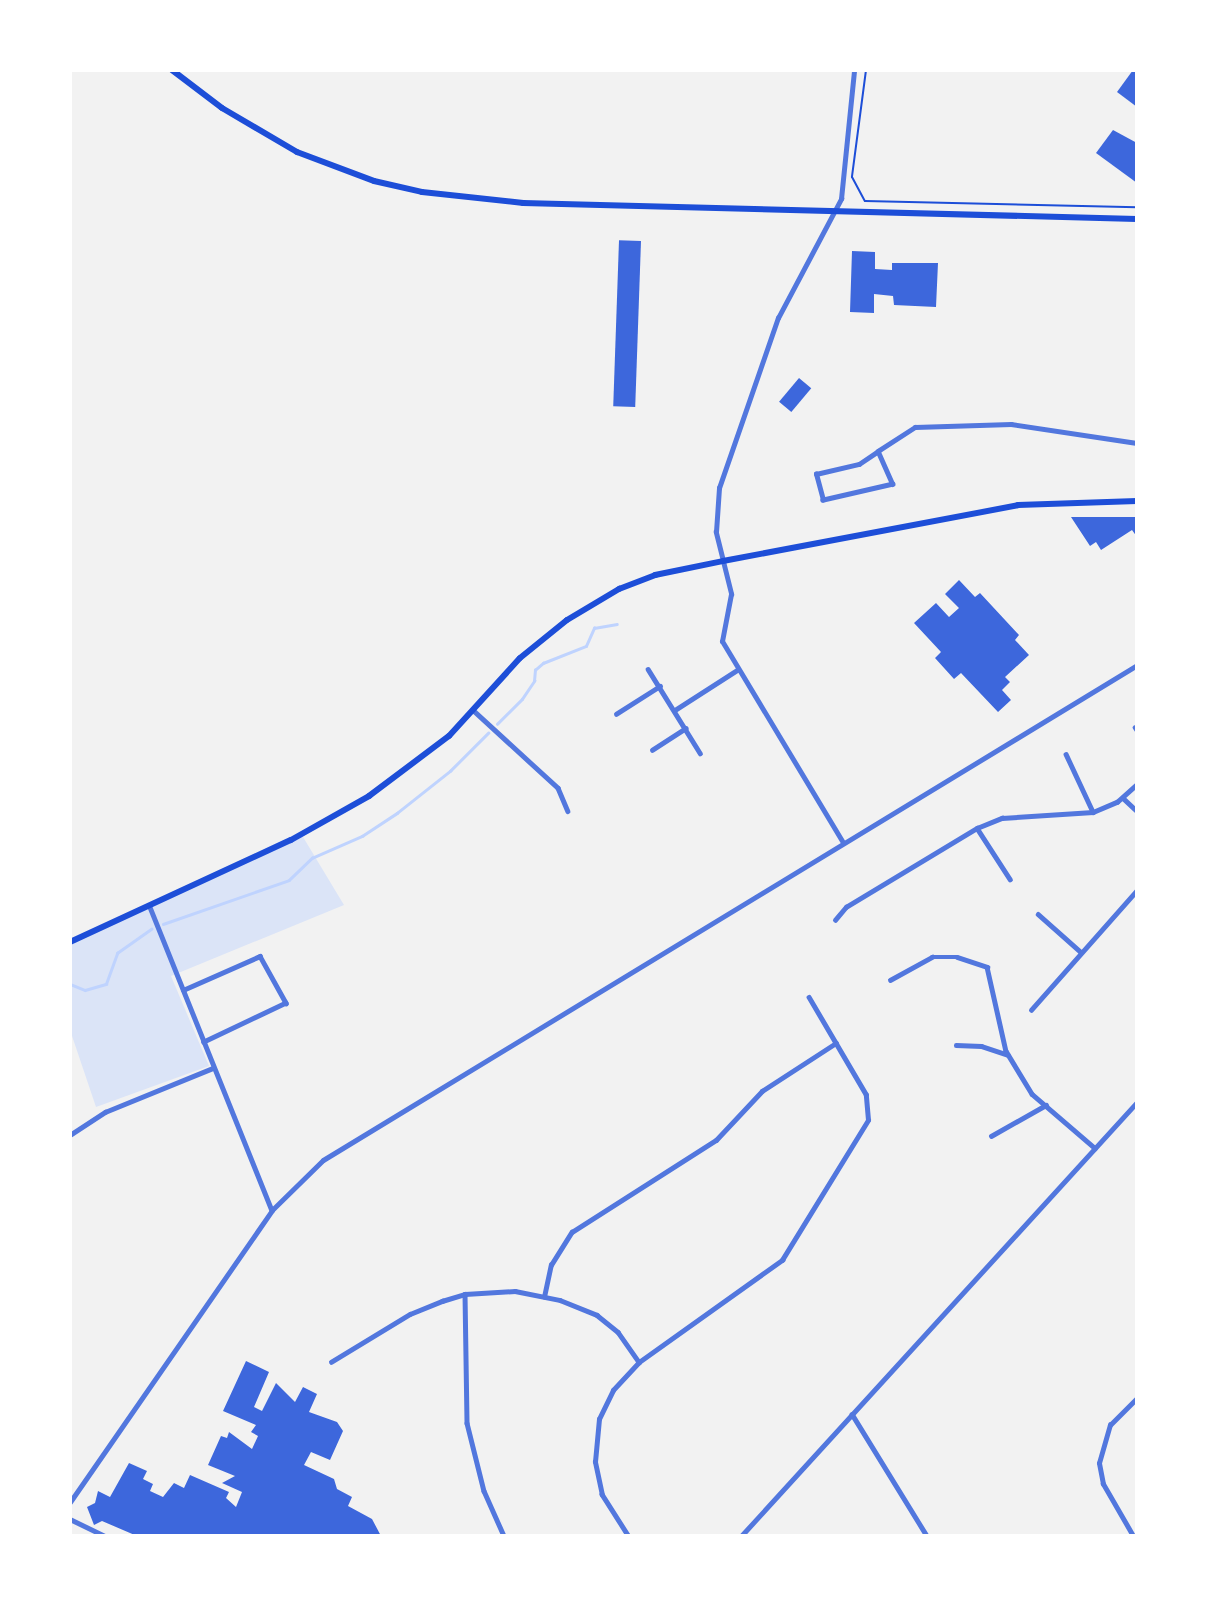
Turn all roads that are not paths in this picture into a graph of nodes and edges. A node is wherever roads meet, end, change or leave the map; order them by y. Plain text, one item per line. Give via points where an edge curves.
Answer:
1 (172, 70) edge
2 (854, 70) edge
3 (837, 211) junction
4 (1137, 219) edge
5 (1137, 443) edge
6 (878, 451) junction
7 (1137, 501) edge
8 (723, 561) junction
9 (1137, 664) edge
10 (648, 669) dead end
11 (737, 670) junction
12 (660, 686) junction
13 (472, 710) junction
14 (676, 710) junction
15 (616, 714) dead end
16 (686, 728) junction
17 (652, 750) dead end
18 (700, 752) dead end
19 (1066, 754) dead end
20 (1137, 783) edge
21 (1123, 798) junction
22 (568, 811) dead end
23 (1137, 811) edge
24 (1093, 812) junction
25 (977, 828) junction
26 (843, 842) junction
27 (1010, 879) dead end
28 (1137, 890) edge
29 (1135, 898) edge
30 (149, 907) junction
31 (1038, 914) dead end
32 (835, 920) dead end
33 (70, 942) edge
34 (1081, 952) junction
35 (890, 980) dead end
36 (183, 990) junction
37 (809, 998) dead end
38 (1031, 1010) dead end
39 (204, 1042) junction
40 (836, 1043) junction
41 (956, 1045) dead end
42 (1009, 1055) junction
43 (213, 1068) junction
44 (1137, 1102) edge
45 (1046, 1105) junction
46 (70, 1135) edge
47 (991, 1136) dead end
48 (1095, 1148) junction
49 (272, 1210) junction
50 (465, 1294) junction
51 (544, 1297) junction
52 (331, 1362) dead end
53 (639, 1362) junction
54 (1137, 1398) edge
55 (852, 1414) junction
56 (70, 1502) edge
57 (70, 1519) edge
58 (104, 1536) edge
59 (504, 1536) edge
60 (628, 1536) edge
61 (741, 1536) edge
62 (927, 1536) edge
63 (1133, 1536) edge

1 - 3 main road via 266,136 331,166 404,189 492,201
2 - 3 street via 844,186
3 - 4 main road
3 - 8 street via 788,296 726,467 716,509
5 - 6 street via 1011,424 923,426
6 - 6 street via 859,464 816,474 823,500 893,484
7 - 8 main road via 1018,505
8 - 11 street via 731,594 722,641
8 - 13 main road via 655,575 619,589 567,620 520,658
9 - 26 street
10 - 12 street
11 - 14 street
11 - 26 street
12 - 14 street
12 - 15 street
13 - 22 street via 558,789
13 - 30 main road via 420,761 358,804
14 - 16 street
16 - 17 street
16 - 18 street
19 - 24 street
20 - 21 street
21 - 23 street
21 - 24 street
24 - 25 street via 1002,818
25 - 27 street
25 - 32 street via 846,907
26 - 49 street via 347,1143
28 - 29 street
29 - 34 street
30 - 33 main road
30 - 36 street
31 - 34 street
34 - 38 street
35 - 42 street via 932,957 957,957 987,967
36 - 39 street
36 - 39 street via 260,956 286,1003
37 - 40 street
39 - 43 street
40 - 51 street via 762,1091 716,1140 572,1232 551,1265
40 - 53 street via 862,1086 870,1112 823,1194 782,1260 769,1272
41 - 42 street via 981,1046
42 - 45 street via 1032,1094
43 - 46 street via 105,1112
43 - 49 street
44 - 48 street
45 - 47 street
45 - 48 street
48 - 55 street
49 - 56 street
50 - 51 street via 515,1291
50 - 52 street via 410,1314
50 - 59 street via 467,1423 484,1491
51 - 53 street via 597,1315 618,1332
53 - 60 street via 624,1375 605,1405 594,1449 602,1495
54 - 63 street via 1110,1425 1099,1463 1103,1484
55 - 61 street
55 - 62 street
57 - 58 street

